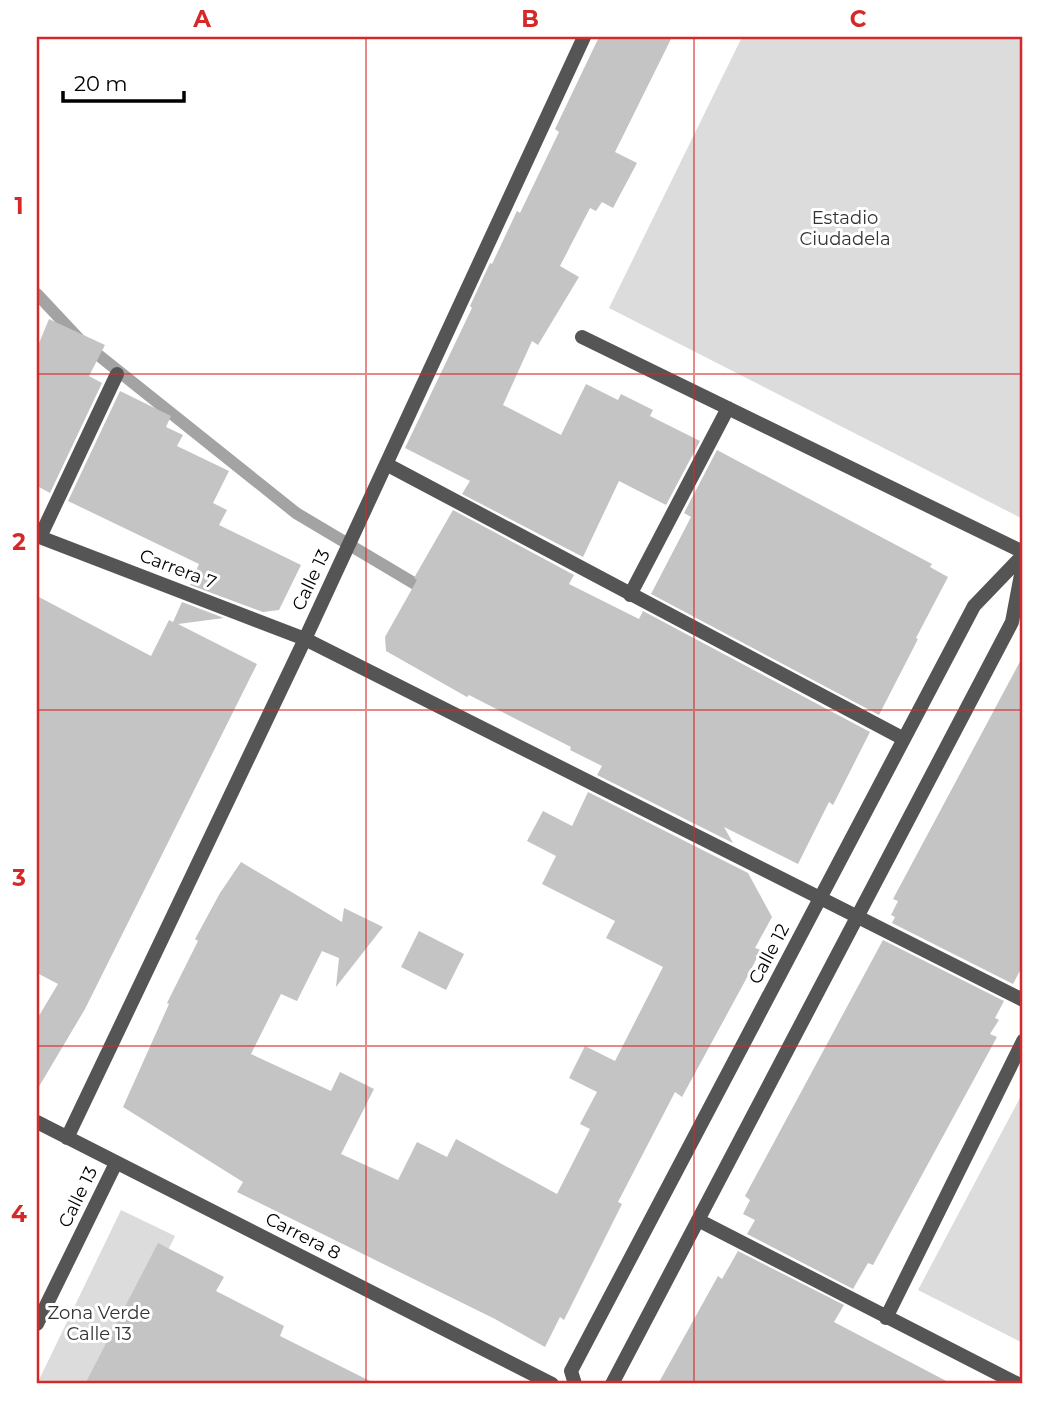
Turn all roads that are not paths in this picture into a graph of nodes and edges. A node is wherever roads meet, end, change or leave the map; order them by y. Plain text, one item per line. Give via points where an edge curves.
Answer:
1 (584, 37) edge
2 (582, 337) dead end
3 (117, 374) dead end
4 (728, 408) junction
5 (386, 464) junction
6 (38, 537) edge
7 (1023, 554) edge
8 (1023, 565) edge
9 (630, 595) junction
10 (305, 639) junction
11 (904, 740) junction
12 (820, 898) junction
13 (857, 917) junction
14 (1023, 1000) edge
15 (1023, 1041) edge
16 (37, 1122) edge
17 (67, 1138) junction
18 (116, 1163) junction
19 (698, 1220) junction
20 (886, 1318) junction
21 (37, 1324) edge
22 (552, 1384) edge
23 (575, 1384) edge
24 (612, 1384) edge
25 (1018, 1384) edge

1 - 5 street, Calle 13
2 - 4 street
3 - 6 street
4 - 7 street
4 - 9 street
5 - 9 street
5 - 10 street, Calle 13
6 - 10 street, Carrera 7
7 - 11 street, Calle 12 via 974,606
8 - 13 street via 1012,622
9 - 11 street
10 - 12 street, Carrera 7
10 - 17 street, Calle 13
11 - 12 street, Calle 12
12 - 13 street, Carrera 7
12 - 23 street, Calle 12 via 571,1370
13 - 14 street, Carrera 7
13 - 19 street
15 - 20 street
16 - 17 street, Carrera 8
17 - 18 street, Carrera 8
18 - 21 street, Calle 13
18 - 22 street, Carrera 8
19 - 20 street
19 - 24 street
20 - 25 street

